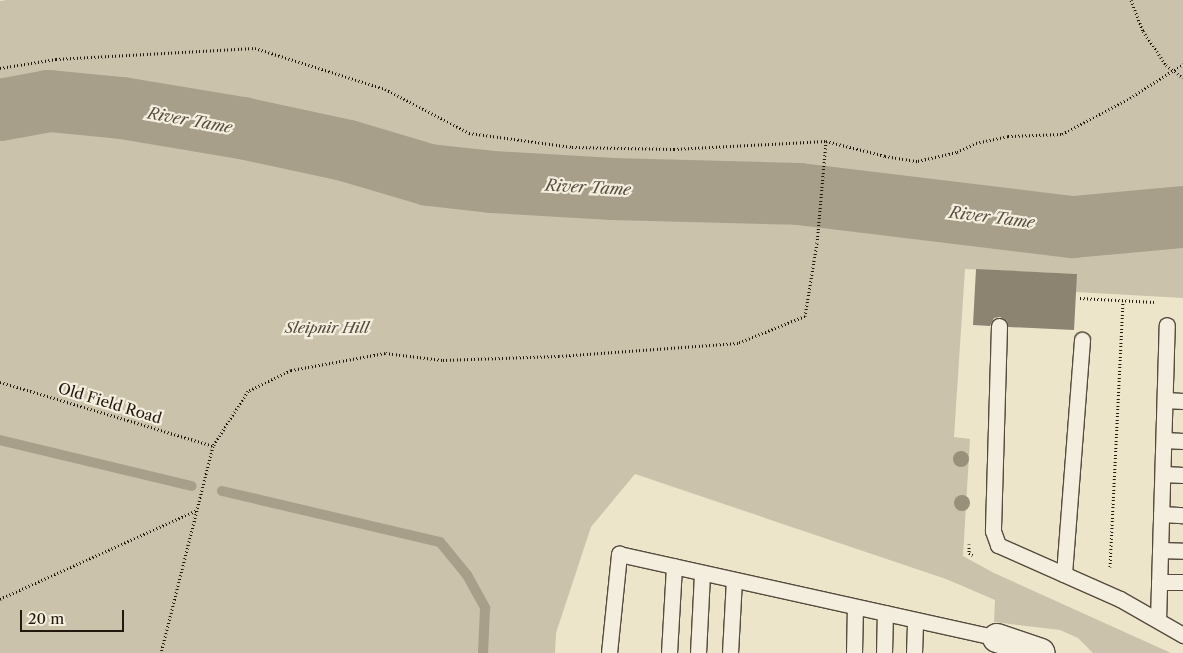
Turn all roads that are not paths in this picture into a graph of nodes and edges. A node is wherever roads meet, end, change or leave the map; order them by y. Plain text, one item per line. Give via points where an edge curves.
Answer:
1 (1167, 324) dead end
2 (998, 326) dead end
3 (1082, 340) dead end
4 (1165, 400) junction
5 (1183, 400) edge
6 (1164, 440) junction
7 (1183, 441) edge
8 (1162, 474) junction
9 (1183, 475) edge
10 (1161, 514) junction
11 (1183, 515) edge
12 (1160, 550) junction
13 (1183, 551) edge
14 (674, 566) junction
15 (702, 573) junction
16 (1064, 574) junction
17 (734, 580) junction
18 (1159, 582) junction
19 (1183, 582) edge
20 (855, 607) junction
21 (885, 614) junction
22 (915, 620) junction
23 (1158, 620) junction
24 (1183, 634) edge
25 (997, 638) joint
26 (609, 653) edge
27 (669, 653) edge
28 (698, 653) edge
29 (730, 653) edge
30 (854, 653) edge
31 (884, 653) edge
32 (914, 653) edge
33 (1041, 653) edge

1 - 4 lane
2 - 16 lane via 992,531 998,545
3 - 16 lane
4 - 5 lane
4 - 6 lane
6 - 7 lane
6 - 8 lane
8 - 9 lane
8 - 10 lane
10 - 11 lane
10 - 12 lane
12 - 13 lane
12 - 18 lane
14 - 15 lane
14 - 26 lane via 619,554
14 - 27 lane
15 - 17 lane
15 - 28 lane
16 - 23 lane via 1120,598
17 - 20 lane
17 - 29 lane
18 - 19 lane
18 - 23 lane
20 - 21 lane
20 - 30 lane
21 - 22 lane
21 - 31 lane
22 - 25 lane
22 - 32 lane
23 - 24 lane
25 - 33 street

